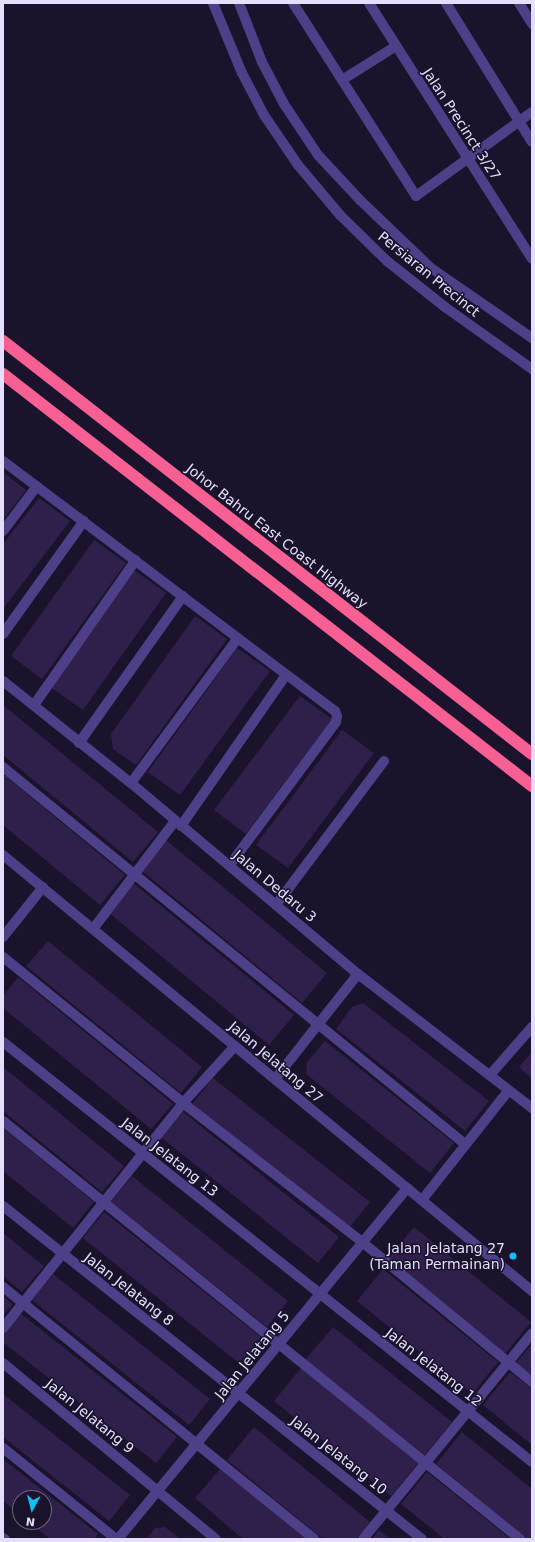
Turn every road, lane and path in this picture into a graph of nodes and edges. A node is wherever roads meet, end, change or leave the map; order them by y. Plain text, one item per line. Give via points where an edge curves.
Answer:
1 (213, 3) edge
2 (239, 3) edge
3 (293, 3) edge
4 (368, 3) edge
5 (446, 3) edge
6 (520, 3) edge
7 (532, 24) edge
8 (396, 46) junction
9 (342, 80) junction
10 (532, 112) edge
11 (519, 121) junction
12 (532, 142) edge
13 (467, 158) junction
14 (532, 259) edge
15 (532, 338) edge
16 (3, 341) edge
17 (532, 369) edge
18 (3, 374) edge
19 (3, 461) edge
20 (37, 486) junction
21 (84, 521) junction
22 (3, 531) edge
23 (136, 560) junction
24 (183, 596) junction
25 (3, 634) edge
26 (238, 638) junction
27 (286, 675) junction
28 (3, 681) edge
29 (34, 705) junction
30 (79, 743) junction
31 (532, 754) edge
32 (384, 761) dead end
33 (3, 767) edge
34 (130, 783) junction
35 (532, 786) edge
36 (178, 823) junction
37 (3, 855) edge
38 (229, 866) junction
39 (134, 874) junction
40 (43, 887) junction
41 (276, 905) junction
42 (93, 929) junction
43 (3, 937) edge
44 (3, 957) edge
45 (358, 974) junction
46 (318, 1022) junction
47 (532, 1026) edge
48 (3, 1042) edge
49 (235, 1046) junction
50 (490, 1075) junction
51 (275, 1079) junction
52 (509, 1090) junction
53 (183, 1103) junction
54 (532, 1108) edge
55 (3, 1121) edge
56 (465, 1144) junction
57 (143, 1153) junction
58 (407, 1188) junction
59 (422, 1200) junction
60 (103, 1203) junction
61 (3, 1206) edge
62 (361, 1241) junction
63 (63, 1254) junction
64 (3, 1287) edge
65 (532, 1291) edge
66 (319, 1293) junction
67 (23, 1303) junction
68 (3, 1328) edge
69 (532, 1333) edge
70 (278, 1344) junction
71 (507, 1362) junction
72 (3, 1363) edge
73 (532, 1382) edge
74 (238, 1393) junction
75 (468, 1411) junction
76 (197, 1444) junction
77 (3, 1448) edge
78 (426, 1462) junction
79 (532, 1462) edge
80 (160, 1491) junction
81 (386, 1510) junction
82 (117, 1539) edge
83 (216, 1539) edge
84 (314, 1539) edge
85 (363, 1539) edge
86 (422, 1539) edge
87 (520, 1539) edge

1 - 17 street, Persiaran Precinct via 242,73 264,115 298,165 340,215 387,261 491,341
2 - 15 street, Persiaran Precinct via 262,62 284,104 318,155 371,211 431,268
3 - 9 street
4 - 8 street, Jalan Precinct 3/27
5 - 11 street
6 - 7 street
8 - 9 street
8 - 13 street, Jalan Precinct 3/27
9 - 13 street via 416,196
10 - 11 street
11 - 12 street
11 - 13 street
13 - 14 street, Jalan Precinct 3/27
16 - 31 highway, Johor Bahru East Coast Highway
18 - 35 highway
19 - 20 street
20 - 21 street
20 - 22 street
21 - 23 street
21 - 25 street
23 - 24 street
23 - 29 street
24 - 26 street
24 - 30 street
26 - 27 street
26 - 34 street
27 - 36 street
27 - 38 street via 335,711 336,722
28 - 29 street, Jalan Dedaru 3
29 - 30 street, Jalan Dedaru 3
30 - 34 street, Jalan Dedaru 3
32 - 41 street
33 - 39 street
34 - 36 street, Jalan Dedaru 3
36 - 38 street, Jalan Dedaru 3
36 - 39 street
37 - 40 street, Jalan Jelatang 27
38 - 41 street, Jalan Dedaru 3
39 - 42 street
39 - 46 street
40 - 42 street, Jalan Jelatang 27
40 - 43 street
41 - 45 street, Jalan Dedaru 3
42 - 49 street, Jalan Jelatang 27
44 - 53 street
45 - 46 street
45 - 50 street, Jalan Dedaru 3
46 - 51 street
46 - 56 street
47 - 50 street
48 - 57 street, Jalan Jelatang 13
49 - 51 street, Jalan Jelatang 27
49 - 53 street
50 - 52 street, Jalan Dedaru 3
51 - 58 street, Jalan Jelatang 27
52 - 54 street, Jalan Dedaru 3
52 - 56 street
53 - 57 street
53 - 62 street
55 - 60 street
56 - 59 street
57 - 60 street
57 - 66 street, Jalan Jelatang 13
58 - 59 street, Jalan Jelatang 27
58 - 62 street, Jalan Jelatang 5
59 - 65 street, Jalan Jelatang 27
60 - 63 street
60 - 70 street
61 - 63 street, Jalan Jelatang 8
62 - 66 street, Jalan Jelatang 5
62 - 71 street
63 - 67 street
63 - 74 street, Jalan Jelatang 8
64 - 67 street
66 - 70 street, Jalan Jelatang 5
66 - 75 street, Jalan Jelatang 12
67 - 68 street
67 - 76 street
69 - 71 street
70 - 74 street, Jalan Jelatang 5
70 - 78 street
71 - 73 street
71 - 75 street
72 - 80 street, Jalan Jelatang 9
74 - 76 street, Jalan Jelatang 5
74 - 81 street, Jalan Jelatang 10
75 - 78 street
75 - 79 street, Jalan Jelatang 12
76 - 80 street, Jalan Jelatang 5
76 - 84 street
77 - 82 street
78 - 81 street
78 - 87 street
80 - 82 street, Jalan Jelatang 5
80 - 83 street
81 - 85 street
81 - 86 street, Jalan Jelatang 10

